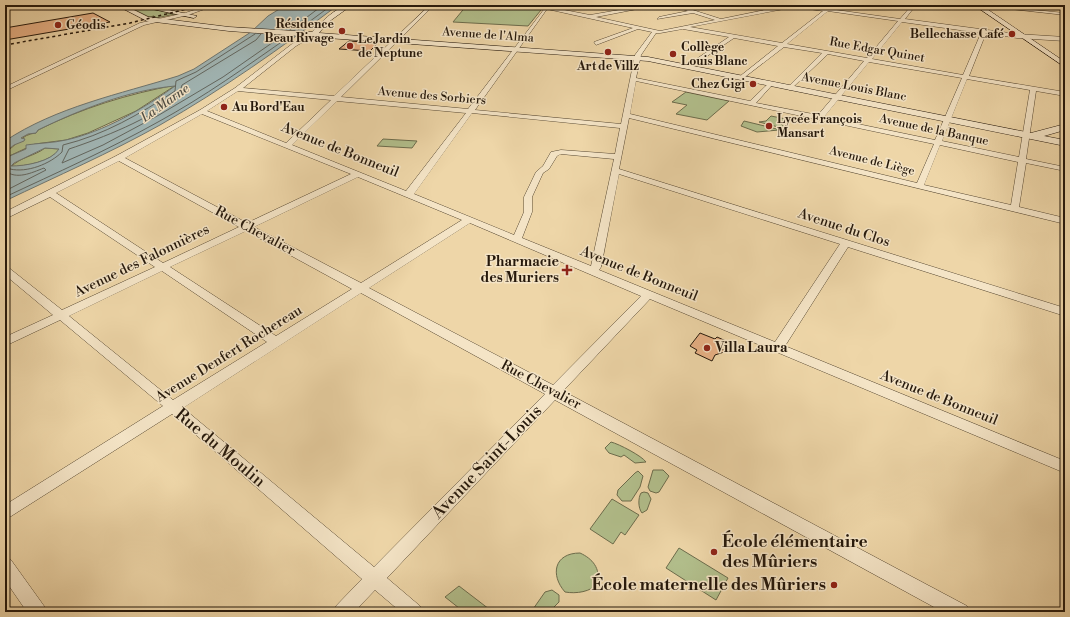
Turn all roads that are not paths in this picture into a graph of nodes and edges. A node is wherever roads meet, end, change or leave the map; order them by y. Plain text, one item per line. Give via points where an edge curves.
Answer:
1 (119, 5) edge
2 (137, 5) edge
3 (208, 5) edge
4 (214, 5) edge
5 (349, 5) edge
6 (432, 5) edge
7 (509, 5) edge
8 (656, 5) edge
9 (673, 5) edge
10 (795, 5) edge
11 (914, 5) edge
12 (976, 5) edge
13 (983, 5) edge
14 (1036, 5) edge
15 (548, 7) edge
16 (827, 10) junction
17 (693, 11) junction
18 (1046, 12) junction
19 (184, 14) junction
20 (1065, 14) edge
21 (586, 17) junction
22 (659, 18) dead end
23 (156, 20) junction
24 (722, 20) junction
25 (902, 20) junction
26 (145, 22) junction
27 (169, 22) junction
28 (636, 28) junction
29 (685, 28) junction
30 (246, 31) junction
31 (654, 32) junction
32 (984, 32) junction
33 (316, 35) junction
34 (734, 36) junction
35 (1023, 36) junction
36 (1065, 39) edge
37 (397, 40) junction
38 (596, 43) dead end
39 (783, 45) junction
40 (516, 48) junction
41 (826, 53) junction
42 (638, 57) junction
43 (868, 60) junction
44 (1065, 65) edge
45 (688, 67) junction
46 (965, 77) junction
47 (741, 78) junction
48 (633, 79) junction
49 (770, 84) junction
50 (790, 88) junction
51 (5, 89) edge
52 (237, 89) junction
53 (1033, 89) junction
54 (1065, 94) edge
55 (838, 97) junction
56 (336, 98) junction
57 (752, 103) junction
58 (202, 111) junction
59 (469, 111) junction
60 (626, 115) junction
61 (820, 117) junction
62 (947, 119) junction
63 (624, 126) junction
64 (1065, 127) edge
65 (1026, 135) junction
66 (936, 142) junction
67 (1065, 143) edge
68 (288, 145) junction
69 (618, 157) junction
70 (119, 158) junction
71 (1021, 160) junction
72 (1065, 169) edge
73 (615, 170) junction
74 (357, 174) junction
75 (920, 184) junction
76 (50, 193) junction
77 (407, 194) junction
78 (1015, 208) junction
79 (5, 216) edge
80 (469, 220) junction
81 (1065, 221) edge
82 (247, 227) junction
83 (517, 240) junction
84 (846, 243) junction
85 (163, 267) junction
86 (5, 270) edge
87 (592, 271) junction
88 (361, 288) junction
89 (649, 294) junction
90 (1065, 312) edge
91 (60, 316) junction
92 (5, 342) edge
93 (276, 342) junction
94 (778, 348) junction
95 (556, 393) junction
96 (173, 407) junction
97 (1065, 467) edge
98 (5, 513) edge
99 (5, 566) edge
100 (374, 578) junction
101 (38, 612) edge
102 (342, 612) edge
103 (414, 612) edge
104 (962, 612) edge

1 - 26 main road
2 - 19 main road
3 - 19 street
4 - 19 street
5 - 33 main road via 330,18 321,28 322,31
6 - 37 street
7 - 15 street
8 - 21 street
9 - 17 street
10 - 16 street
10 - 24 street
11 - 25 street
12 - 35 main road
13 - 18 street
14 - 18 street
15 - 21 street
15 - 40 street
16 - 25 street
16 - 39 street
17 - 22 street
17 - 24 street
18 - 20 street
19 - 23 street
19 - 30 main road via 203,18 221,27
21 - 28 street
23 - 26 main road
23 - 27 main road
24 - 29 street
25 - 32 street
25 - 43 street
26 - 27 main road
26 - 51 street
27 - 30 main road
28 - 31 street
28 - 38 street
29 - 31 street
29 - 34 street, Rue Edgar Quinet
30 - 33 main road, Avenue de l'Alma
31 - 42 street
32 - 35 street
32 - 46 street
33 - 37 main road, Avenue de l'Alma
33 - 52 street via 294,46
34 - 39 street, Rue Edgar Quinet
34 - 45 street
35 - 36 street
35 - 44 main road
37 - 40 main road, Avenue de l'Alma
37 - 56 street
39 - 41 street, Rue Edgar Quinet
39 - 47 street
40 - 42 main road, Avenue de l'Alma
40 - 59 street
41 - 43 street, Rue Edgar Quinet
41 - 50 street
42 - 45 main road, Avenue Louis Blanc
42 - 48 street
43 - 46 street, Rue Edgar Quinet
43 - 55 street
45 - 47 main road, Avenue Louis Blanc
46 - 53 street, Rue Edgar Quinet
46 - 62 street
47 - 49 main road, Avenue Louis Blanc
48 - 57 street, Avenue de la Banque
48 - 60 street
49 - 50 main road, Avenue Louis Blanc
49 - 57 street
50 - 55 main road, Avenue Louis Blanc
52 - 56 street, Avenue des Sorbiers
52 - 58 street
53 - 54 street, Rue Edgar Quinet
53 - 65 street
55 - 61 street
55 - 62 main road, Avenue Louis Blanc
56 - 59 street, Avenue des Sorbiers
56 - 68 street
57 - 61 street, Avenue de la Banque
58 - 68 street, Avenue de Bonneuil
58 - 70 street
59 - 63 street, Avenue des Sorbiers
59 - 77 street via 412,191
60 - 63 street
60 - 75 street, Avenue de Liège
61 - 66 street, Avenue de la Banque
62 - 65 main road, Avenue Louis Blanc
62 - 66 street
63 - 69 street
64 - 65 main road
65 - 67 main road, Avenue Louis Blanc
65 - 71 street
66 - 71 street, Avenue de la Banque
66 - 75 street
68 - 74 street, Avenue de Bonneuil
69 - 73 street
69 - 83 street via 561,152 554,154 540,172 528,198 528,212
70 - 76 street
70 - 82 street, Rue Chevalier
71 - 72 street, Avenue de la Banque
71 - 78 street
73 - 84 street, Avenue du Clos
73 - 87 street via 596,267
74 - 77 street, Avenue de Bonneuil
74 - 82 street, Avenue des Falonnières
75 - 78 street, Avenue de Liège
76 - 79 street
76 - 85 street
77 - 80 street, Avenue de Bonneuil
78 - 81 street, Avenue de Liège
80 - 83 street, Avenue de Bonneuil
80 - 88 street, Avenue Denfert Rochereau
82 - 85 street, Avenue des Falonnières
82 - 88 street, Rue Chevalier
83 - 87 street, Avenue de Bonneuil
84 - 90 street, Avenue du Clos
84 - 94 street
85 - 91 street, Avenue des Falonnières
85 - 93 street
86 - 91 street, Rue du Moulin
87 - 89 street, Avenue de Bonneuil
88 - 93 street, Avenue Denfert Rochereau
88 - 95 street, Rue Chevalier
89 - 94 street, Avenue de Bonneuil
89 - 95 street, Avenue Saint-Louis
91 - 92 street, Avenue des Falonnières
91 - 96 street, Rue du Moulin
93 - 96 street, Avenue Denfert Rochereau
94 - 97 street, Avenue de Bonneuil
95 - 100 street, Avenue Saint-Louis via 528,418
95 - 104 street, Rue Chevalier
96 - 98 street, Avenue Denfert Rochereau
96 - 100 street, Rue du Moulin
99 - 101 street
100 - 102 street, Avenue Saint-Louis
100 - 103 street, Rue du Moulin

